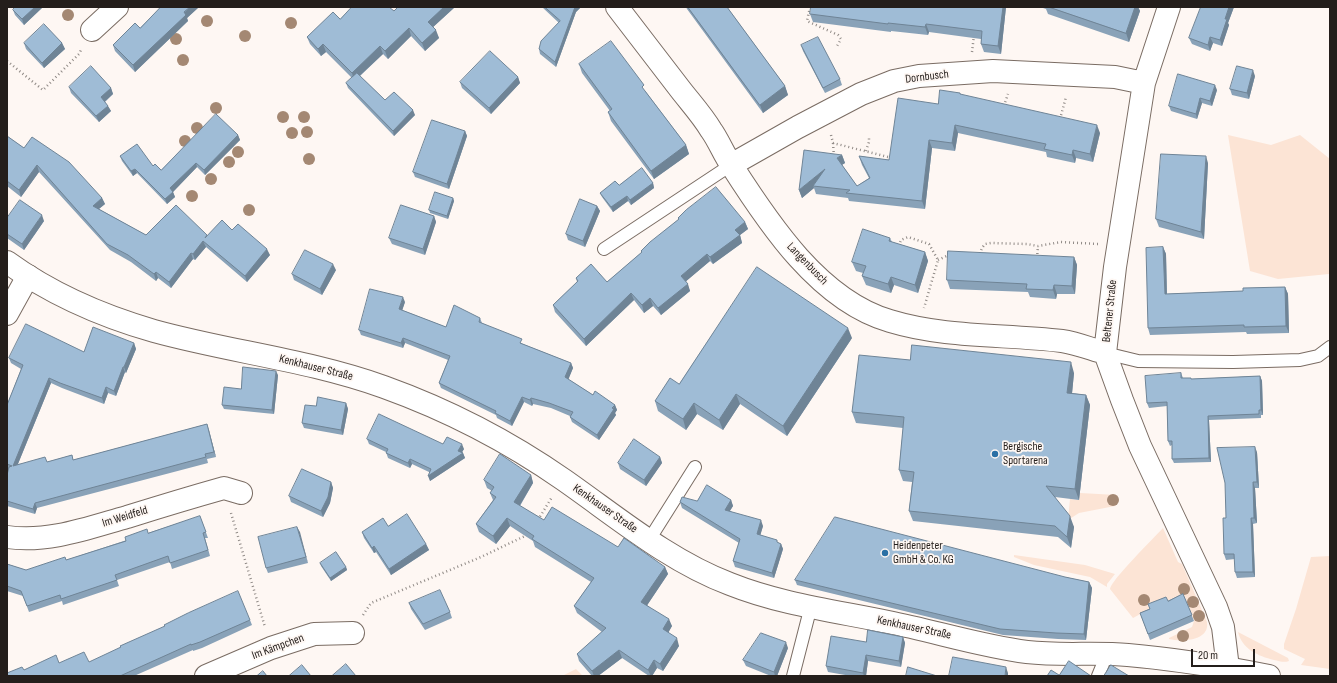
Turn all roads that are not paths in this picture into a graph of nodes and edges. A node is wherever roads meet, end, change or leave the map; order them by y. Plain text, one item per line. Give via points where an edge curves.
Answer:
1 (117, 7) edge
2 (617, 7) edge
3 (1169, 7) edge
4 (92, 30) road end
5 (1144, 83) junction
6 (731, 165) junction
7 (604, 249) dead end
8 (7, 262) edge
9 (28, 276) junction
10 (7, 314) edge
11 (1330, 347) edge
12 (1105, 353) junction
13 (695, 467) dead end
14 (232, 490) road end
15 (7, 537) edge
16 (649, 540) junction
17 (811, 606) junction
18 (353, 633) road end
19 (1107, 654) junction
20 (1229, 672) edge
21 (206, 676) edge
22 (793, 676) edge
23 (1098, 676) edge
24 (1269, 676) edge

1 - 4 street
2 - 6 street, Langenbusch via 711,129
3 - 5 street, Beltener Straße
5 - 6 street, Dornbusch via 1115,77 993,71 919,76 894,81 861,94
5 - 12 street, Beltener Straße via 1118,246
6 - 7 lane
6 - 12 street, Langenbusch via 797,256 826,285 873,314 888,321 920,328 1064,342
8 - 9 street, Kenkhauser Straße
9 - 10 street
9 - 16 street, Kenkhauser Straße via 65,297 154,331 316,367 376,384 430,405 531,458
11 - 12 lane via 1318,356 1300,360 1233,362 1138,361
12 - 20 street, Beltener Straße via 1140,446 1216,607 1223,627
13 - 16 lane
14 - 15 street, Im Weidfeld via 53,537
16 - 17 street, Kenkhauser Straße via 689,565 727,584
17 - 19 street, Kenkhauser Straße via 1005,648 1035,652
17 - 22 lane
18 - 21 street, Im Kämpchen via 314,634 271,648
19 - 20 street, Kenkhauser Straße via 1140,656
19 - 23 lane
20 - 24 street, Kenkhauser Straße

